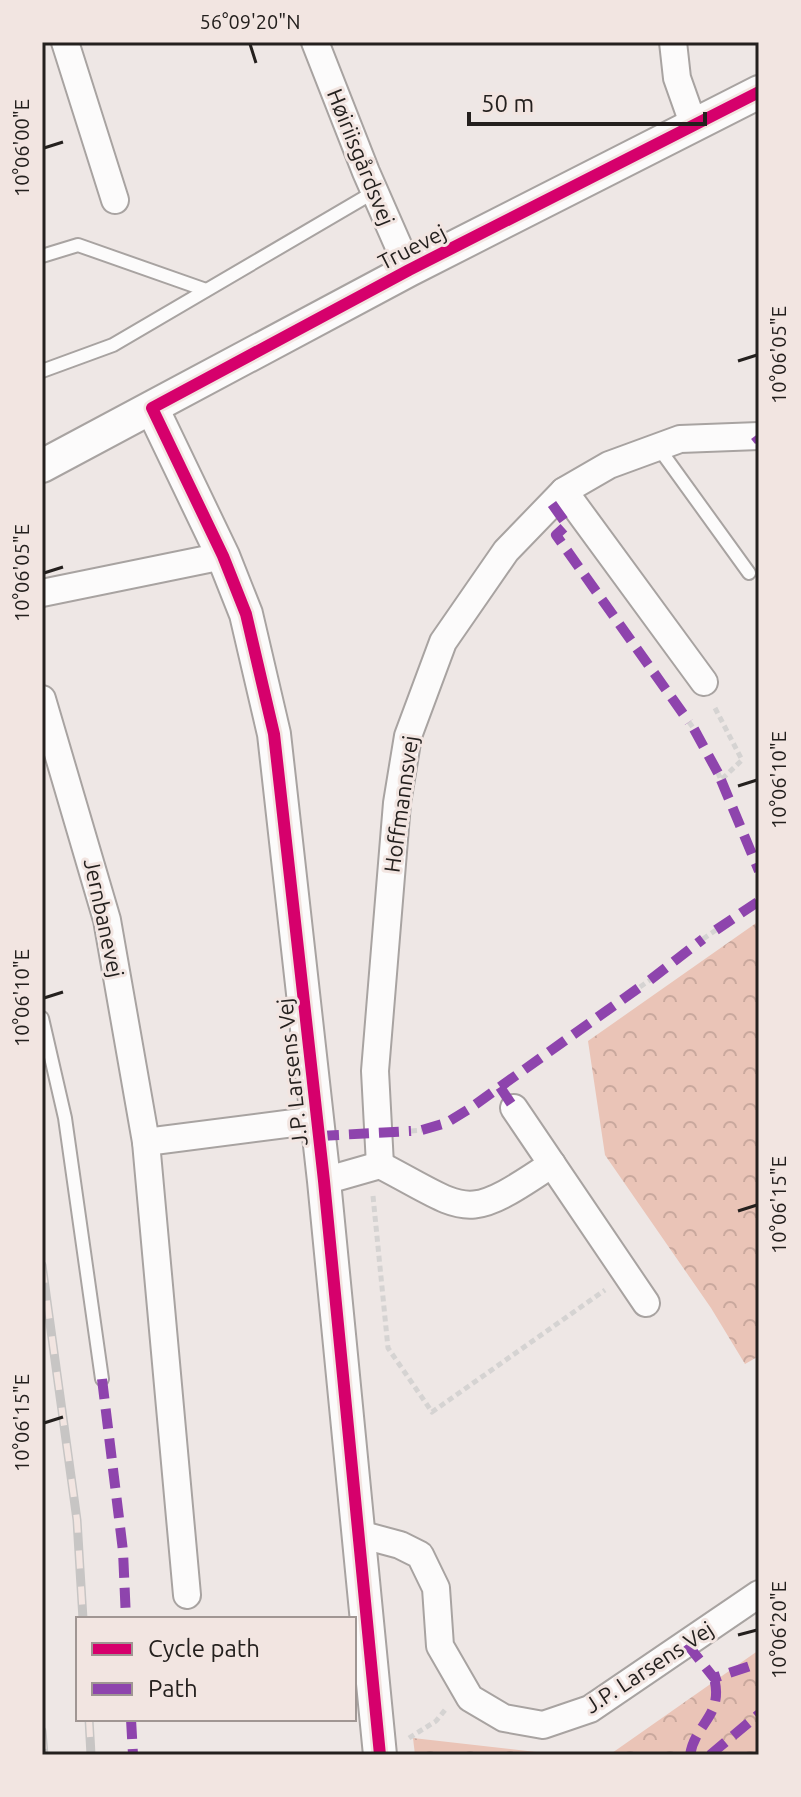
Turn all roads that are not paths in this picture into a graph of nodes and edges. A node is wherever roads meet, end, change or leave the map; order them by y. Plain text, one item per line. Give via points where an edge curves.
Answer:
1 (315, 42) edge
2 (673, 42) edge
3 (71, 44) edge
4 (759, 92) edge
5 (694, 126) junction
6 (374, 192) junction
7 (115, 200) dead end
8 (42, 256) edge
9 (409, 270) junction
10 (206, 290) junction
11 (42, 371) edge
12 (152, 408) junction
13 (759, 436) edge
14 (658, 447) junction
15 (42, 466) edge
16 (564, 491) junction
17 (223, 556) junction
18 (749, 573) dead end
19 (42, 593) edge
20 (704, 682) road end
21 (42, 699) edge
22 (42, 1018) edge
23 (514, 1108) dead end
24 (317, 1120) junction
25 (146, 1142) junction
26 (552, 1164) junction
27 (375, 1166) junction
28 (324, 1181) junction
29 (646, 1303) dead end
30 (102, 1379) dead end
31 (359, 1534) junction
32 (759, 1594) edge
33 (187, 1595) dead end
34 (380, 1750) edge

1 - 6 street, Høiriisgårdsvej
2 - 5 street via 677,78
3 - 7 street
4 - 5 street, Truevej
5 - 9 street, Truevej
6 - 9 street, Høiriisgårdsvej
6 - 10 lane
8 - 10 lane via 78,245
9 - 12 street, Truevej
10 - 11 lane via 113,345
12 - 15 street, Truevej
12 - 17 street, J.P. Larsens Vej
13 - 14 street, Hoffmannsvej via 680,439
14 - 16 street, Hoffmannsvej via 609,465
14 - 18 lane
16 - 20 street
16 - 27 street, Hoffmannsvej via 506,551 443,642 408,736 397,803 375,1071
17 - 19 street
17 - 24 street, J.P. Larsens Vej via 246,614 274,734
21 - 25 street, Jernbanevej via 107,920
22 - 30 lane via 65,1118
23 - 26 street
24 - 25 street
24 - 28 street, J.P. Larsens Vej
25 - 33 street, Jernbanevej
26 - 27 street via 496,1200 460,1207
26 - 29 street
27 - 28 street
28 - 31 street, J.P. Larsens Vej
31 - 32 street, J.P. Larsens Vej via 420,1555 436,1588 440,1646 470,1698 504,1718 543,1725 590,1709
31 - 34 street, J.P. Larsens Vej

